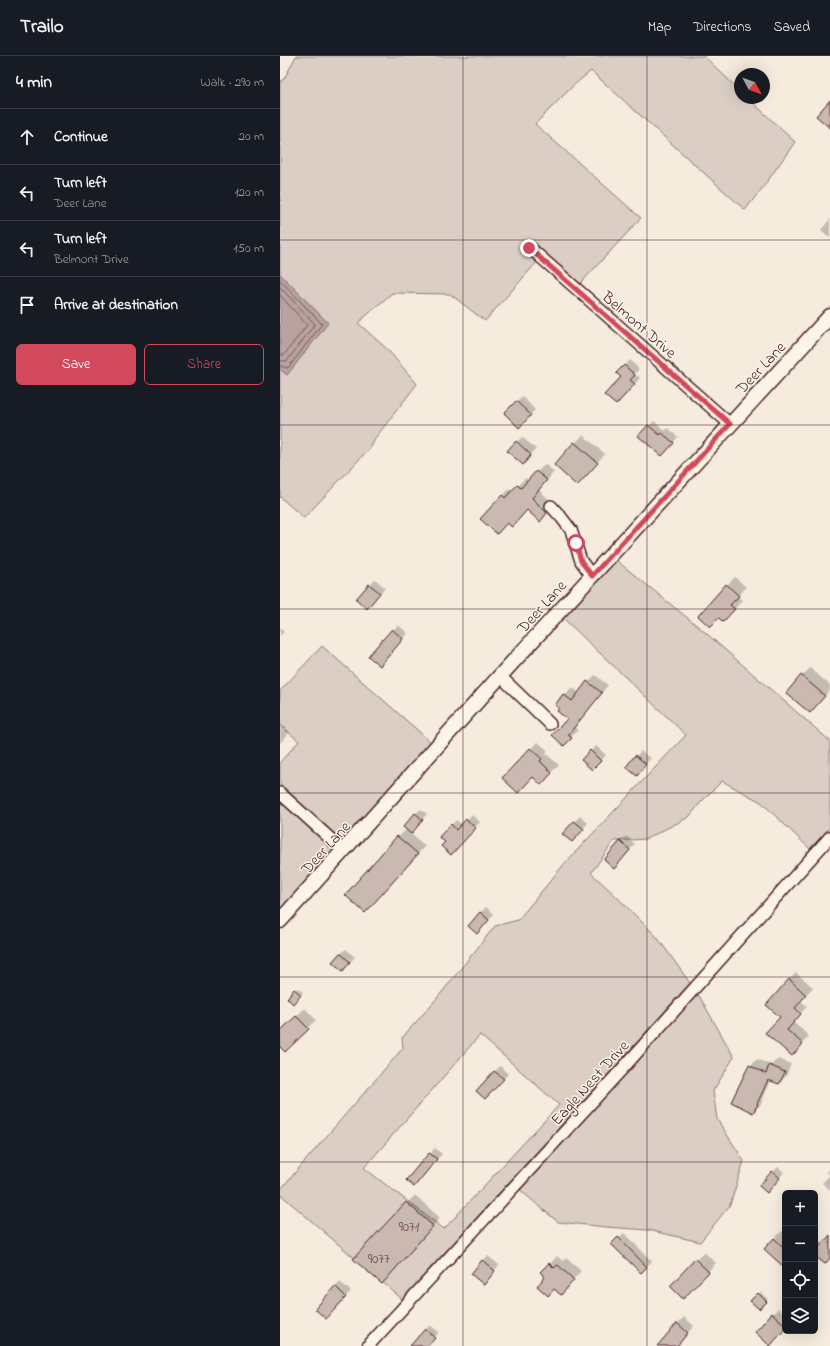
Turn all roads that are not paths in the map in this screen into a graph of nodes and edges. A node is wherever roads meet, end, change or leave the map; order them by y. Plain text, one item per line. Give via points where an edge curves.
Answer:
1 (529, 248) dead end
2 (830, 316) edge
3 (730, 424) junction
4 (551, 506) dead end
5 (592, 576) junction
6 (500, 676) junction
7 (550, 724) dead end
8 (280, 793) edge
9 (830, 837) edge
10 (344, 851) junction
11 (280, 921) edge
12 (368, 1346) edge

1 - 3 street, Belmont Drive
2 - 3 street, Deer Lane
3 - 5 street, Deer Lane
4 - 5 street via 571,530 581,561
5 - 6 street, Deer Lane
6 - 7 street
6 - 10 street, Deer Lane
8 - 10 street
9 - 12 street, Eagle Nest Drive via 624,1067
10 - 11 street, Deer Lane

